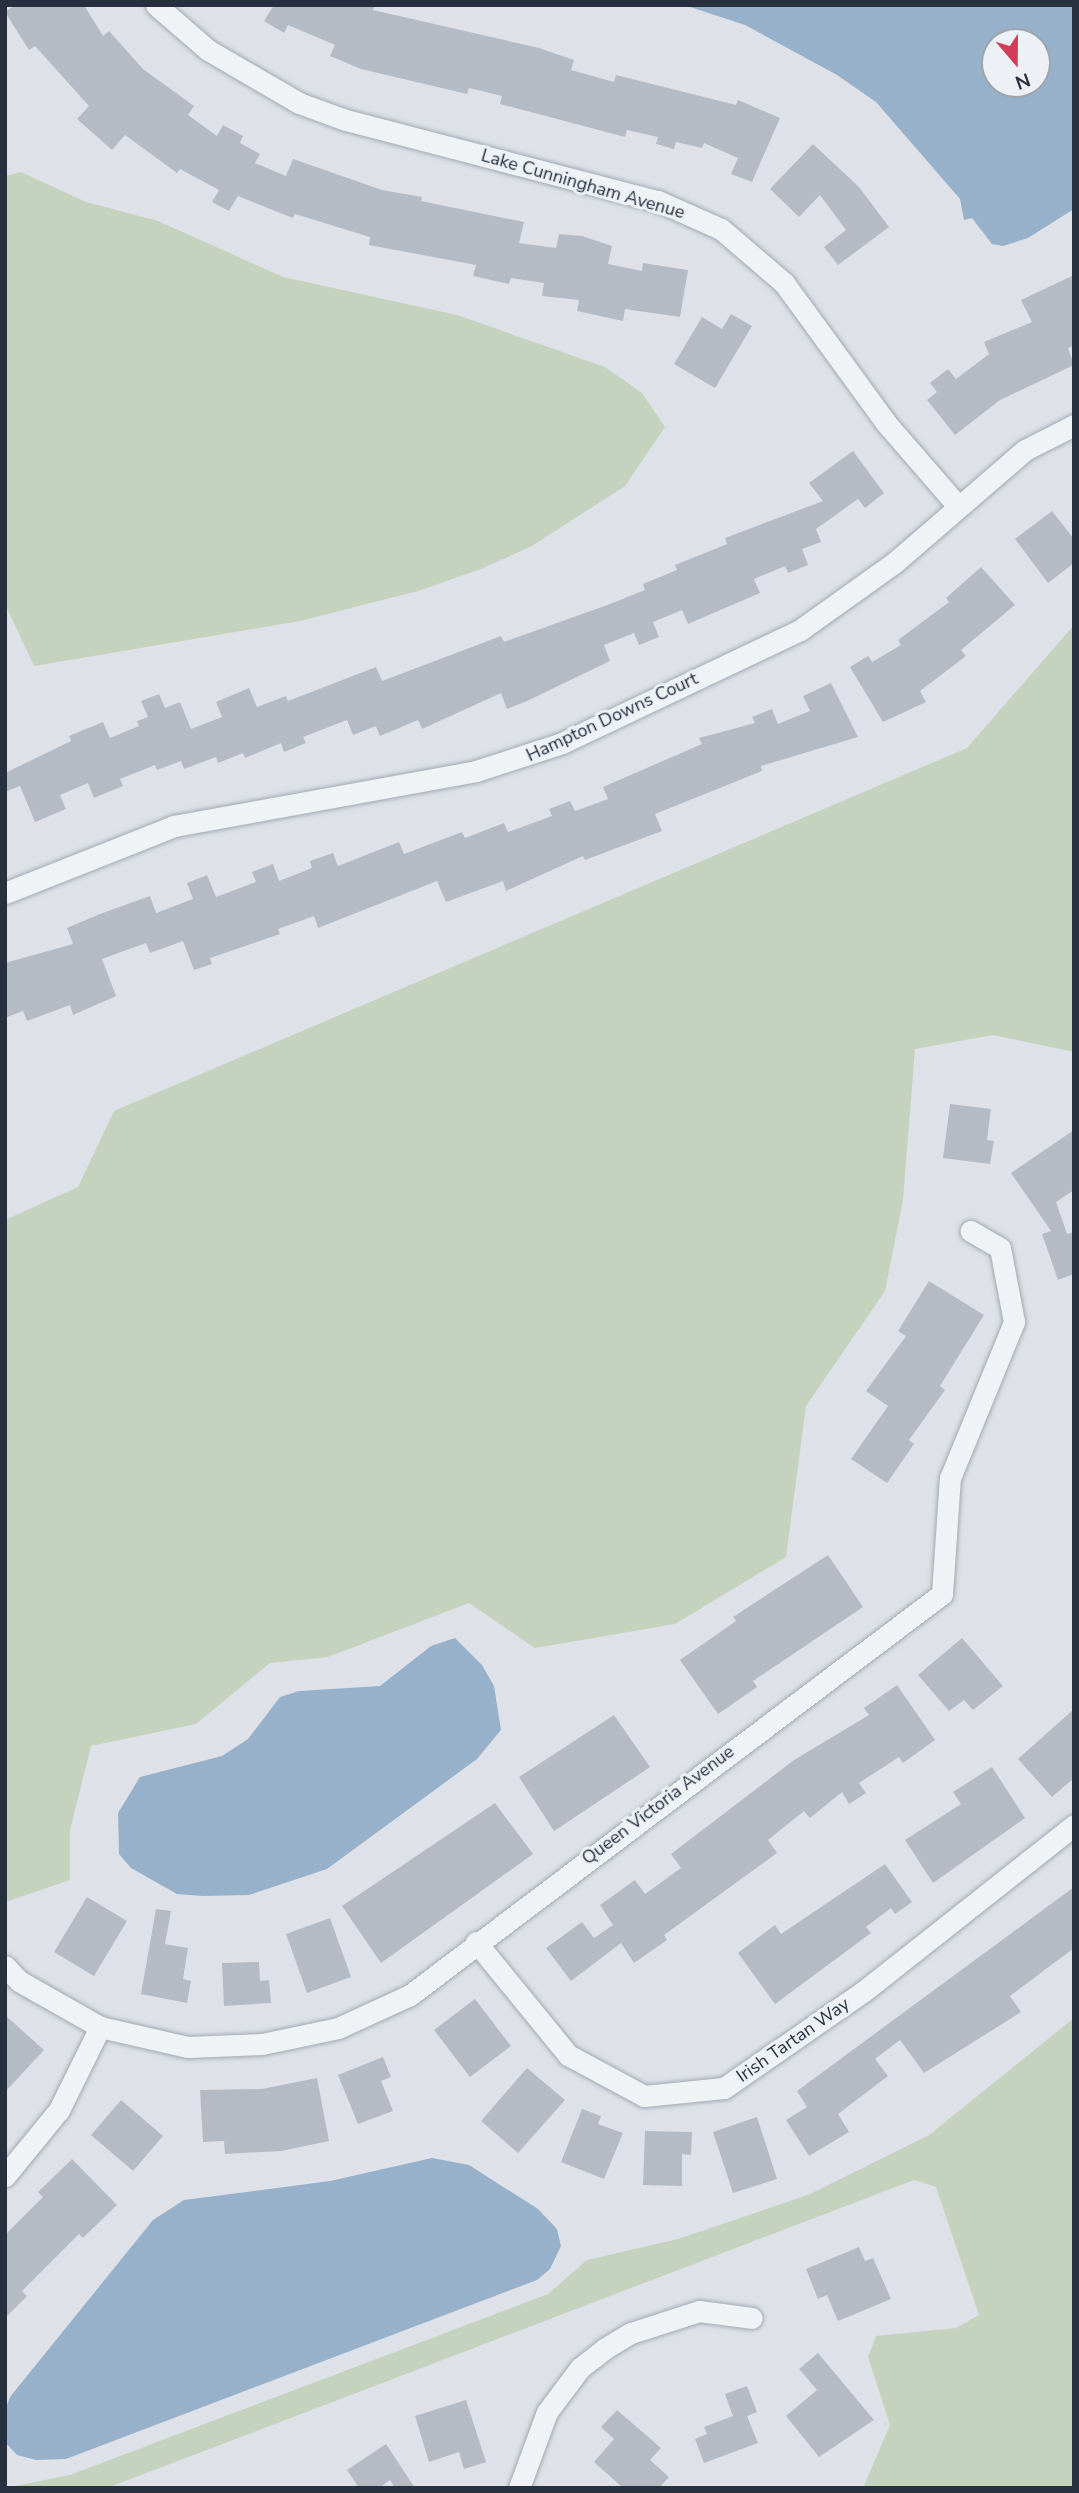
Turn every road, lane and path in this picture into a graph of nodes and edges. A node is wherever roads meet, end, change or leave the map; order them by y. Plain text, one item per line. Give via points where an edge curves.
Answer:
1 (156, 5) edge
2 (1074, 425) edge
3 (958, 506) junction
4 (5, 893) edge
5 (971, 1231) dead end
6 (1074, 1825) edge
7 (477, 1942) junction
8 (5, 1966) edge
9 (100, 2027) junction
10 (5, 2176) edge
11 (752, 2318) dead end
12 (519, 2488) edge

1 - 3 street, Lake Cunningham Avenue via 208,50 299,103 346,120 658,201 721,229 784,283 886,423
2 - 3 street, Hampton Downs Court via 1025,450
3 - 4 street, Hampton Downs Court via 848,599 800,630 562,743 476,771 174,826
5 - 7 street, Queen Victoria Avenue via 1000,1248 1014,1322 950,1478 942,1594
6 - 7 street, Irish Tartan Way via 864,1991 724,2088 644,2096 568,2054
7 - 9 street, Queen Victoria Avenue via 410,1995 338,2028 262,2045 188,2047
8 - 9 street, Queen Victoria Avenue via 19,1981
9 - 10 street via 59,2110
11 - 12 street via 699,2311 631,2333 604,2348 580,2368 547,2412

